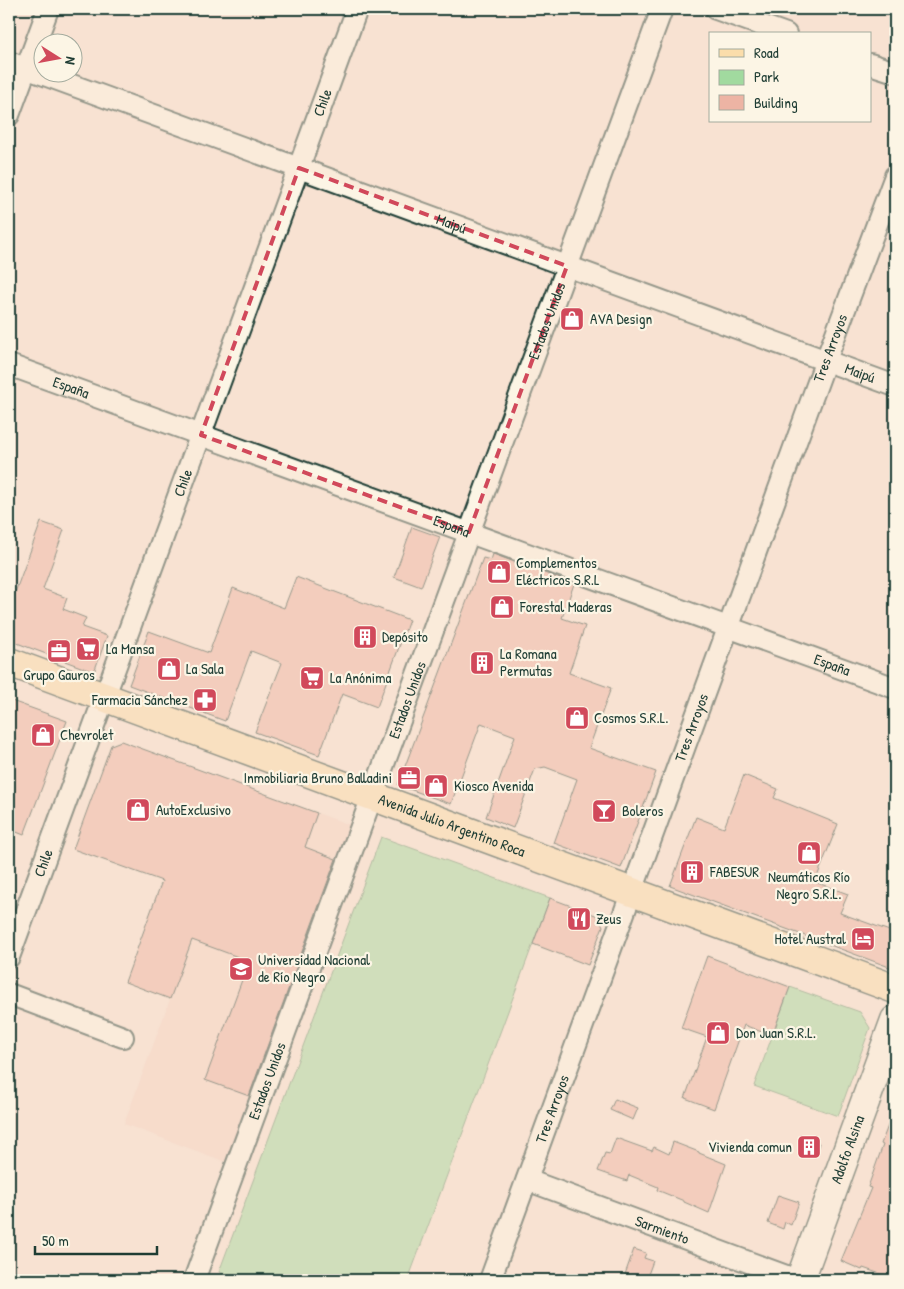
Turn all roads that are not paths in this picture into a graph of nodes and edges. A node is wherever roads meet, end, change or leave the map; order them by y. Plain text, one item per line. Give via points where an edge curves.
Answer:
1 (48, 9) edge
2 (357, 9) edge
3 (662, 9) edge
4 (716, 9) edge
5 (780, 32) edge
6 (17, 65) edge
7 (872, 65) edge
8 (895, 72) edge
9 (9, 115) edge
10 (299, 168) junction
11 (895, 176) edge
12 (567, 266) junction
13 (826, 360) junction
14 (9, 365) edge
15 (895, 386) edge
16 (201, 435) junction
17 (469, 532) junction
18 (729, 627) junction
19 (9, 662) edge
20 (9, 682) edge
21 (895, 688) edge
22 (101, 706) junction
23 (369, 804) junction
24 (629, 900) junction
25 (9, 957) edge
26 (895, 989) edge
27 (9, 994) edge
28 (895, 1006) edge
29 (895, 1020) edge
30 (123, 1037) dead end
31 (527, 1180) junction
32 (194, 1280) edge
33 (490, 1280) edge
34 (799, 1280) edge

1 - 6 street
2 - 10 street, Chile
3 - 12 street, Estados Unidos
4 - 5 street
6 - 9 street
6 - 10 street, Maipú
7 - 8 street
10 - 12 street, Maipú
10 - 16 street, Chile
11 - 13 street, Tres Arroyos
12 - 13 street, Maipú
12 - 17 street, Estados Unidos
13 - 15 street, Maipú
13 - 18 street, Tres Arroyos
14 - 16 street, España
16 - 17 street, España
16 - 22 street, Chile
17 - 18 street, España
17 - 23 street, Estados Unidos
18 - 21 street, España
18 - 24 street, Tres Arroyos
19 - 22 main road, Avenida Julio Argentino Roca
20 - 22 main road, Avenida Julio Argentino Roca
22 - 23 main road, Avenida Julio Argentino Roca
22 - 25 street, Chile
23 - 24 main road, Avenida Julio Argentino Roca
23 - 32 street, Estados Unidos
24 - 26 main road, Avenida Julio Argentino Roca
24 - 28 main road, Avenida Julio Argentino Roca
24 - 31 street, Tres Arroyos
27 - 30 street
29 - 34 main road, Adolfo Alsina
31 - 33 street, Tres Arroyos
31 - 34 street, Sarmiento

